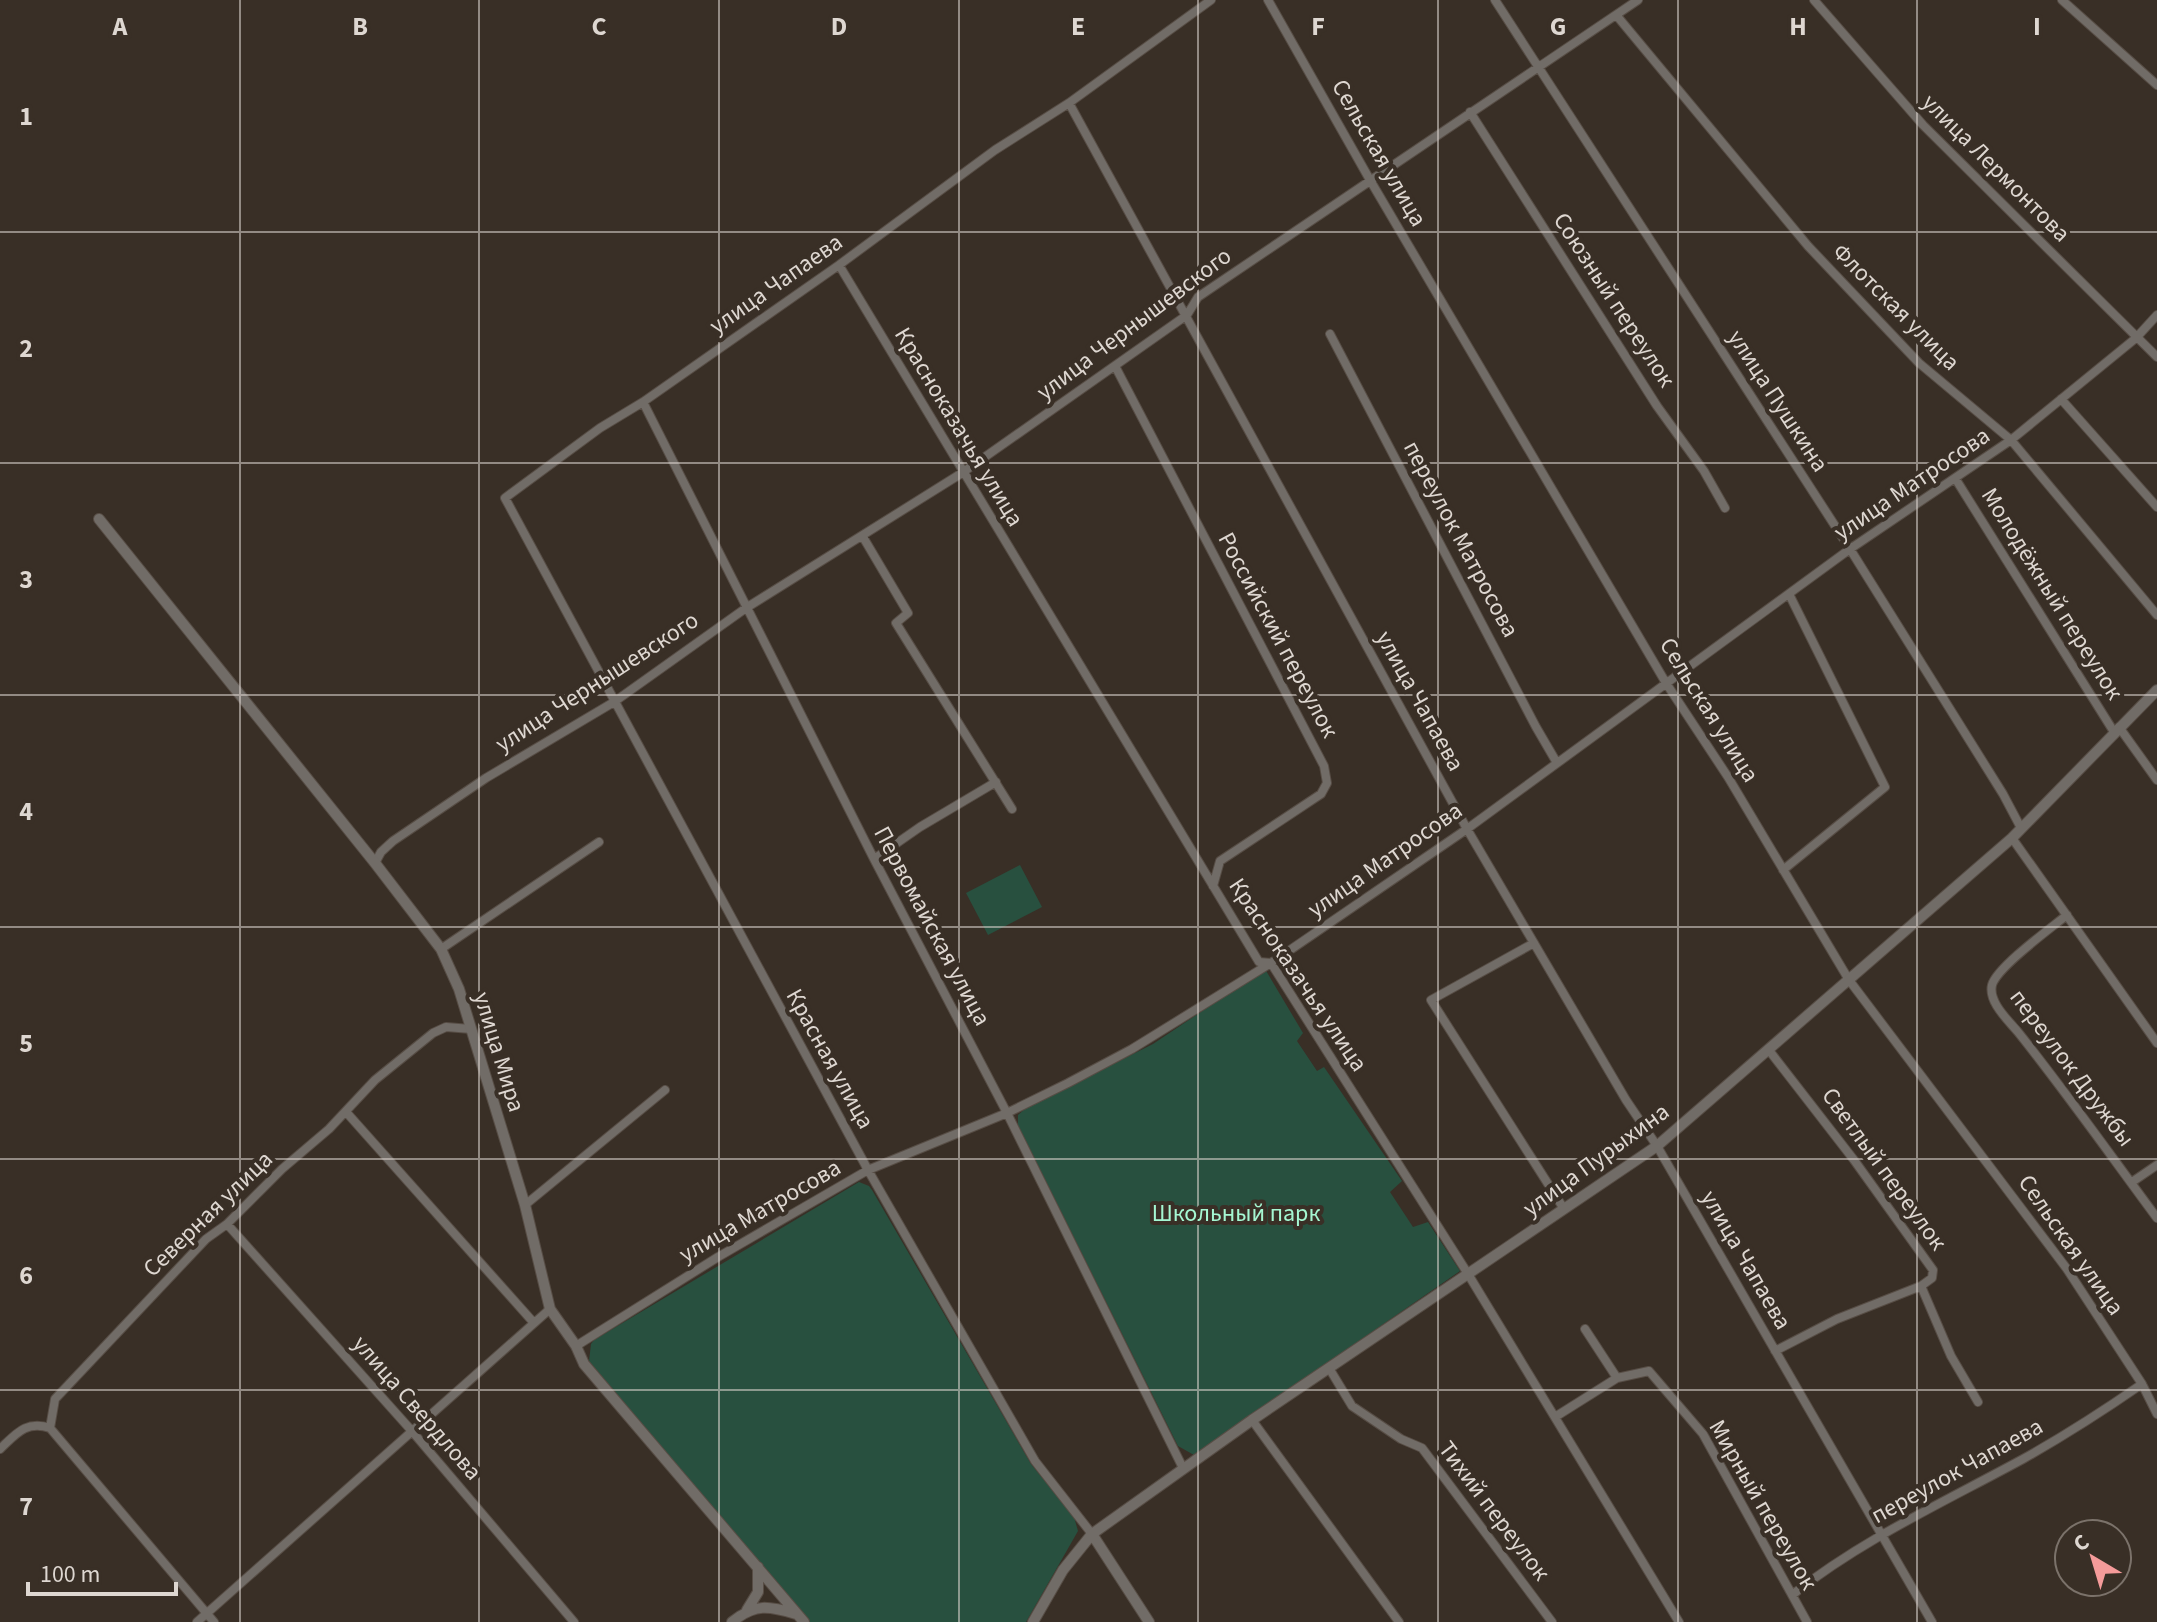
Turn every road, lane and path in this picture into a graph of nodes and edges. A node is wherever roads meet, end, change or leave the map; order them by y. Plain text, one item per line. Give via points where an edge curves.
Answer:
1 (1211, 0) edge
2 (1268, 0) edge
3 (1495, 0) edge
4 (1638, 0) edge
5 (1814, 0) edge
6 (2062, 0) edge
7 (1617, 16) junction
8 (1539, 67) junction
9 (2157, 85) edge
10 (1069, 103) junction
11 (1470, 112) junction
12 (1370, 180) junction
13 (839, 265) junction
14 (1187, 315) junction
15 (2157, 315) edge
16 (1330, 334) dead end
17 (2136, 338) junction
18 (2157, 357) edge
19 (1115, 366) junction
20 (2061, 399) junction
21 (643, 402) junction
22 (2011, 440) junction
23 (962, 473) junction
24 (1955, 478) junction
25 (505, 498) joint
26 (2157, 507) edge
27 (1725, 508) dead end
28 (99, 519) dead end
29 (863, 537) junction
30 (1850, 549) junction
31 (1789, 594) junction
32 (746, 608) junction
33 (2157, 615) edge
34 (1666, 683) junction
35 (2157, 690) edge
36 (614, 702) junction
37 (2117, 730) junction
38 (1557, 763) junction
39 (2157, 780) edge
40 (996, 782) junction
41 (1012, 809) dead end
42 (2021, 828) junction
43 (1467, 829) junction
44 (2012, 838) junction
45 (599, 842) dead end
46 (874, 859) junction
47 (375, 863) junction
48 (1783, 870) junction
49 (1213, 886) junction
50 (2067, 915) junction
51 (1534, 943) junction
52 (441, 949) junction
53 (1271, 963) junction
54 (1849, 980) junction
55 (471, 1029) junction
56 (2157, 1043) edge
57 (1768, 1049) junction
58 (665, 1090) dead end
59 (347, 1113) junction
60 (1007, 1113) junction
61 (1657, 1146) junction
62 (2157, 1165) edge
63 (868, 1170) junction
64 (2132, 1182) junction
65 (525, 1205) junction
66 (1564, 1209) junction
67 (2157, 1218) edge
68 (227, 1224) junction
69 (1468, 1274) junction
70 (1921, 1286) junction
71 (550, 1309) junction
72 (534, 1323) junction
73 (1585, 1329) dead end
74 (576, 1346) junction
75 (1775, 1351) junction
76 (1329, 1368) junction
77 (1617, 1378) junction
78 (2142, 1384) junction
79 (1978, 1402) dead end
80 (2157, 1414) edge
81 (1555, 1417) junction
82 (1252, 1420) junction
83 (50, 1428) junction
84 (411, 1430) junction
85 (0, 1449) edge
86 (1183, 1468) junction
87 (1092, 1534) junction
88 (1881, 1535) junction
89 (758, 1566) junction
90 (1792, 1595) junction
91 (747, 1610) junction
92 (207, 1613) junction
93 (801, 1618) edge
94 (197, 1622) edge
95 (214, 1622) edge
96 (574, 1622) edge
97 (732, 1622) edge
98 (1033, 1622) edge
99 (1149, 1622) edge
100 (1399, 1622) edge
101 (1552, 1622) edge
102 (1679, 1622) edge
103 (1807, 1622) edge
104 (1932, 1622) edge

1 - 10 street, улица Чапаева
2 - 12 street, Сельская улица
3 - 8 street, улица Пушкина
4 - 7 street, улица Чернышевского
5 - 17 street, улица Лермонтова via 1923,125
6 - 9 street
7 - 8 street, улица Чернышевского
7 - 22 street, Флотская улица via 1808,246 1919,363
8 - 11 street, улица Чернышевского
8 - 30 street, улица Пушкина
10 - 13 street, улица Чапаева via 995,150
10 - 14 street, улица Чапаева
11 - 12 street, улица Чернышевского
11 - 27 street, Союзный переулок
12 - 14 street, улица Чернышевского via 1198,297
12 - 34 street, Сельская улица
13 - 21 street, улица Чапаева
13 - 23 street, Красноказачья улица
14 - 19 street, улица Чернышевского
14 - 43 street, улица Чапаева
15 - 17 street, улица Матросова
16 - 38 street, переулок Матросова
17 - 18 street, улица Лермонтова
17 - 20 street, улица Матросова
19 - 23 street, улица Чернышевского
19 - 49 street, Российский переулок via 1324,766 1327,783 1321,794 1220,861
20 - 22 street, улица Матросова
20 - 26 street
21 - 25 street, улица Чапаева
21 - 32 street, Первомайская улица
22 - 24 street, улица Матросова
22 - 33 street, Флотская улица
23 - 29 street, улица Чернышевского
23 - 49 street, Красноказачья улица
24 - 30 street, улица Матросова
24 - 37 street, Молодёжный переулок
25 - 36 street, Красная улица
28 - 47 street, улица Мира
29 - 32 street, улица Чернышевского
29 - 40 street via 908,613 896,623
30 - 31 street, улица Матросова
30 - 42 street, улица Пушкина
31 - 34 street, улица Матросова
31 - 48 street via 1885,787
32 - 36 street, улица Чернышевского
32 - 46 street, Первомайская улица
34 - 38 street, улица Матросова
34 - 48 street, Сельская улица
35 - 37 street, улица Пурыхина
36 - 47 street, улица Чернышевского via 474,786 393,841
36 - 63 street, Красная улица
37 - 39 street, Молодёжный переулок
37 - 42 street, улица Пурыхина
38 - 43 street, улица Матросова
40 - 41 street
40 - 46 street
42 - 44 street, улица Пурыхина
43 - 51 street, улица Чапаева
43 - 53 street, улица Матросова
44 - 50 street
44 - 54 street, улица Пурыхина
45 - 52 street
46 - 60 street, Первомайская улица
47 - 52 street, улица Мира
48 - 54 street, Сельская улица
49 - 53 street, Красноказачья улица via 1259,962
50 - 56 street
50 - 64 street, переулок Дружбы via 2003,970 1992,993
51 - 61 street, улица Чапаева
51 - 66 street via 1431,1000
52 - 55 street, улица Мира
53 - 60 street, улица Матросова via 1132,1049
53 - 69 street, Красноказачья улица
54 - 57 street, улица Пурыхина
54 - 78 street, Сельская улица via 2067,1269
55 - 59 street, Северная улица via 446,1027 433,1033 375,1080
55 - 65 street, улица Мира
57 - 61 street, улица Пурыхина
57 - 70 street, Светлый переулок via 1933,1270
58 - 65 street
59 - 68 street, Северная улица
59 - 72 street
60 - 63 street, улица Матросова
60 - 86 street, Первомайская улица
61 - 66 street, улица Пурыхина
61 - 75 street, улица Чапаева
62 - 64 street
63 - 74 street, улица Матросова
63 - 87 street, Красная улица via 1035,1461
64 - 67 street, переулок Дружбы
65 - 71 street, улица Мира
66 - 69 street, улица Пурыхина
68 - 83 street, Северная улица via 206,1239 55,1399
68 - 84 street, улица Свердлова
69 - 76 street, улица Пурыхина
69 - 81 street, Красноказачья улица
70 - 75 street, улица Чапаева via 1837,1319
70 - 79 street, Светлый переулок
71 - 72 street
71 - 74 street, улица Мира
72 - 84 street
73 - 77 street
74 - 89 street, улица Мира via 584,1364
75 - 88 street, улица Чапаева
76 - 82 street, улица Пурыхина
76 - 101 street, Тихий переулок via 1352,1406 1422,1448
77 - 81 street
77 - 90 street, Мирный переулок via 1649,1371 1703,1434
78 - 80 street, Сельская улица
78 - 88 street, переулок Чапаева via 2095,1417
81 - 102 street, Красноказачья улица
82 - 86 street, улица Пурыхина
82 - 100 street
83 - 85 street via 23,1427
83 - 92 street
84 - 92 street
84 - 96 street, улица Свердлова
86 - 87 street, улица Пурыхина
87 - 98 street, улица Пурыхина via 1063,1570
87 - 99 street, Красная улица
88 - 90 street, переулок Чапаева
88 - 104 street, улица Чапаева
89 - 91 street via 758,1592
89 - 93 street, улица Мира
90 - 103 street, Мирный переулок
91 - 93 street via 775,1608
91 - 97 street
92 - 94 street
92 - 95 street

